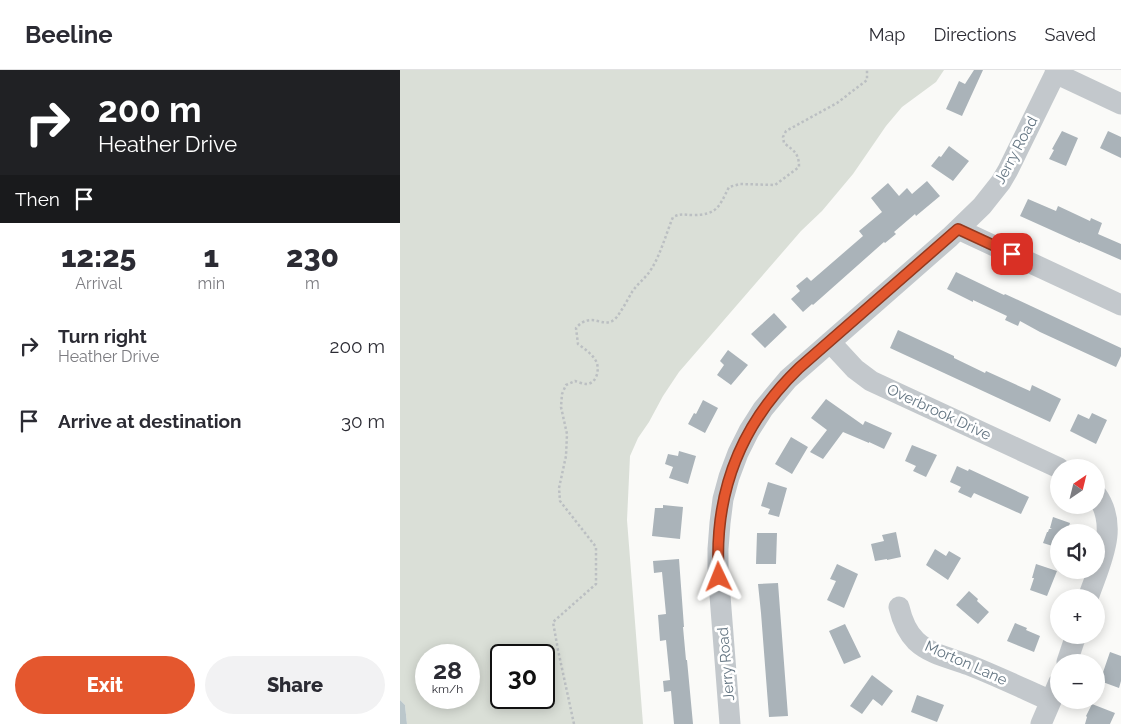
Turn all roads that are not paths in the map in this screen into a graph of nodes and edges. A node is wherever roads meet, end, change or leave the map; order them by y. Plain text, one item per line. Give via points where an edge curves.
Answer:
1 (1056, 71) edge
2 (1121, 104) edge
3 (958, 229) junction
4 (1121, 305) edge
5 (830, 342) junction
6 (1050, 464) edge
7 (1105, 511) edge
8 (1091, 589) edge
9 (899, 607) dead end
10 (1050, 690) edge
11 (1050, 703) edge
12 (730, 724) edge
13 (1041, 724) edge

1 - 2 street
1 - 3 street, Jerry Road via 1005,176 982,206
3 - 4 street
3 - 5 street, Jerry Road
5 - 6 street, Overbrook Drive via 871,381
5 - 12 street, Jerry Road via 788,379 763,409 738,453 726,488 718,563
7 - 8 street via 1107,534
9 - 10 street, Morton Lane via 910,633 929,650
11 - 13 street

